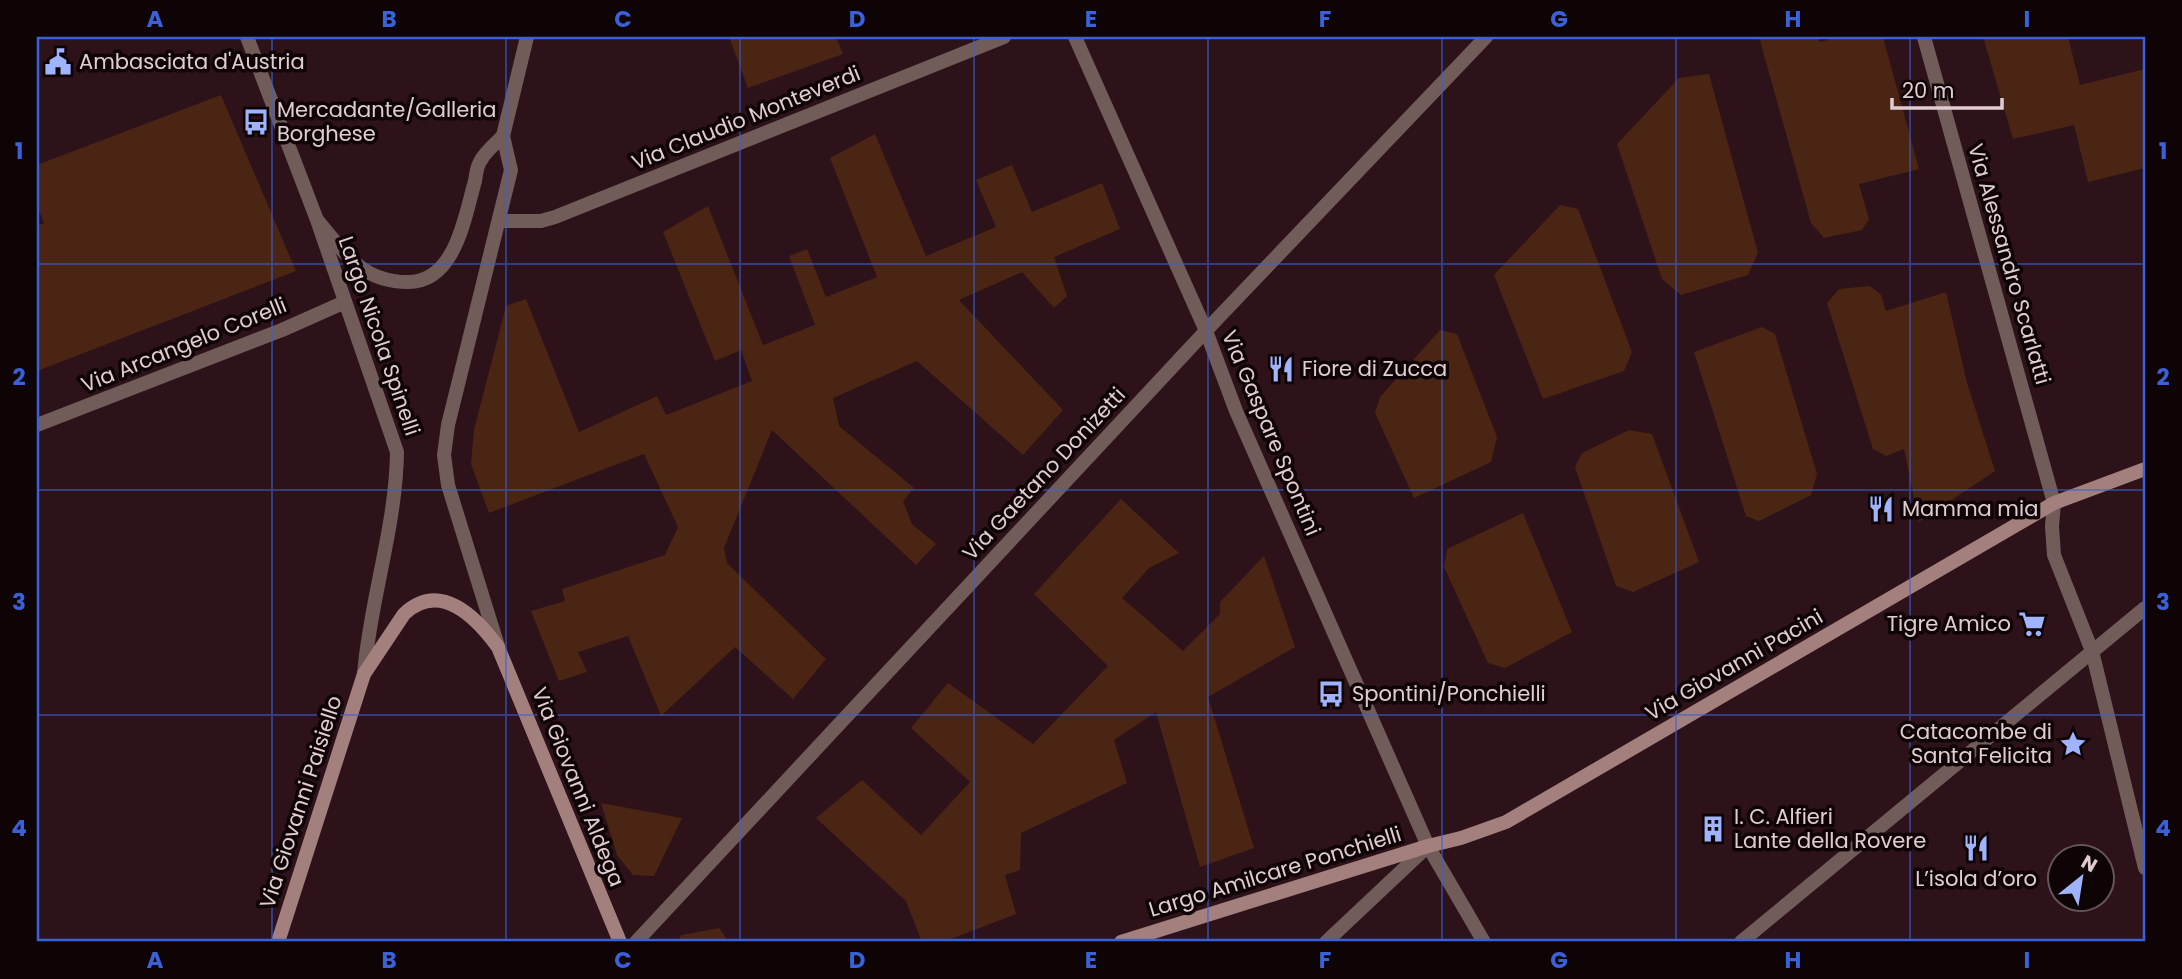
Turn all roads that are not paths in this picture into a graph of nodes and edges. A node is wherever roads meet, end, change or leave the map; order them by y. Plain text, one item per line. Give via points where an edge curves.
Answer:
1 (247, 37) edge
2 (527, 37) edge
3 (1004, 37) edge
4 (1076, 37) edge
5 (1486, 37) edge
6 (1924, 37) edge
7 (503, 136) junction
8 (317, 220) junction
9 (499, 221) junction
10 (345, 302) junction
11 (1206, 331) junction
12 (37, 425) edge
13 (2145, 469) edge
14 (2054, 503) junction
15 (2145, 608) edge
16 (498, 647) junction
17 (2092, 651) junction
18 (363, 674) junction
19 (1428, 846) junction
20 (2145, 868) edge
21 (278, 942) edge
22 (620, 942) edge
23 (636, 942) edge
24 (1121, 942) edge
25 (1326, 942) edge
26 (1484, 942) edge
27 (1741, 942) edge

1 - 8 street, Largo Nicola Spinelli
2 - 7 street
3 - 9 street, Via Claudio Monteverdi via 567,213 541,221
4 - 11 street, Via Gaspare Spontini
5 - 11 street, Via Gaetano Donizetti
6 - 14 street, Via Alessandro Scarlatti
7 - 8 street via 480,160 449,256 425,279 398,282 374,277 352,261
7 - 9 street via 511,170
8 - 10 street, Largo Nicola Spinelli
9 - 16 street, Largo Nicola Spinelli via 444,456 454,507
10 - 12 street, Via Arcangelo Corelli
10 - 18 street, Largo Nicola Spinelli via 397,452 397,479
11 - 19 street, Via Gaspare Spontini via 1236,411
11 - 23 street, Via Gaetano Donizetti
13 - 14 main road, Via Giovanni Pacini
14 - 17 street, Via Alessandro Scarlatti via 2054,555
14 - 19 main road, Via Giovanni Pacini via 1506,822
15 - 17 street
16 - 18 main road, Via Giovanni Paisiello via 461,610 428,599 404,614
16 - 22 main road, Via Giovanni Aldega
17 - 20 street, Via Alessandro Scarlatti
17 - 27 street
18 - 21 main road, Via Giovanni Paisiello
19 - 24 main road, Largo Amilcare Ponchielli
19 - 25 street, Largo Amilcare Ponchielli
19 - 26 street, Via Gaspare Spontini

